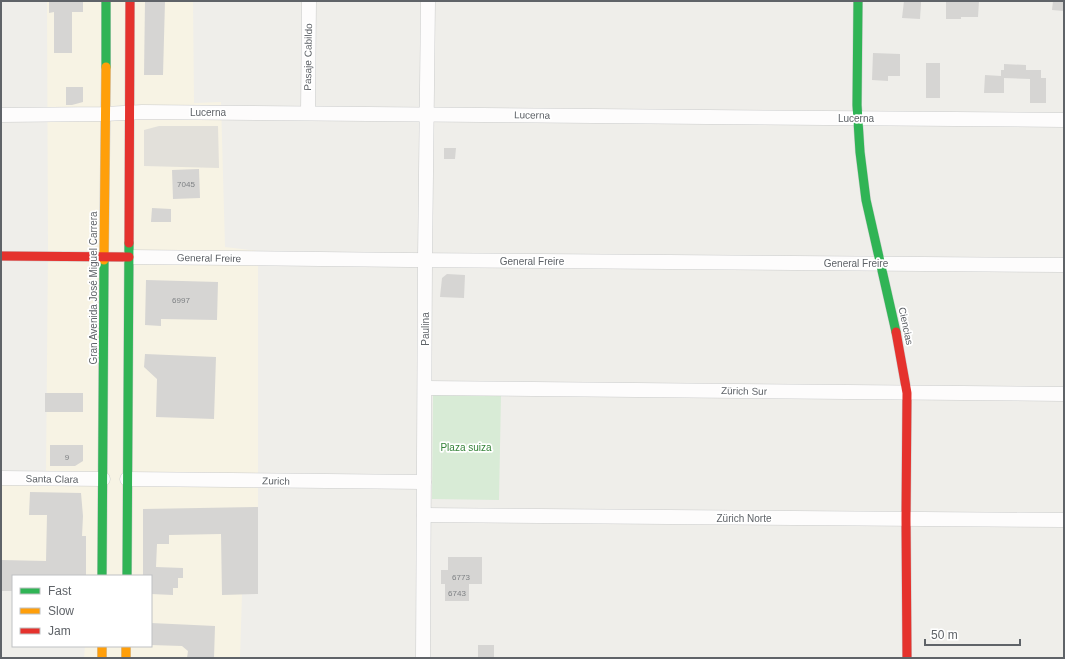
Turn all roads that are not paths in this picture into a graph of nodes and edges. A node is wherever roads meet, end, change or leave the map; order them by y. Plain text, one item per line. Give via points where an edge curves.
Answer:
1 (106, 1) edge
2 (130, 1) edge
3 (309, 1) edge
4 (428, 1) edge
5 (858, 1) edge
6 (130, 112) junction
7 (308, 113) junction
8 (1, 114) edge
9 (105, 114) junction
10 (427, 114) junction
11 (858, 118) junction
12 (1064, 120) edge
13 (1, 256) edge
14 (104, 257) junction
15 (129, 257) junction
16 (426, 260) junction
17 (880, 263) junction
18 (1064, 264) edge
19 (425, 388) junction
20 (907, 393) junction
21 (1064, 394) edge
22 (1, 478) edge
23 (103, 479) junction
24 (127, 479) junction
25 (424, 482) junction
26 (424, 515) junction
27 (906, 519) junction
28 (1064, 520) edge
29 (102, 575) edge
30 (127, 575) edge
31 (102, 647) edge
32 (126, 647) edge
33 (102, 658) edge
34 (126, 658) edge
35 (423, 658) edge
36 (907, 658) edge

1 - 9 main road, Gran Avenida José Miguel Carrera
2 - 6 main road
3 - 7 street, Pasaje Cabildo
4 - 10 street, Paulina
5 - 11 main road, Ciencias
6 - 7 street, Lucerna
6 - 9 street, Lucerna
6 - 15 main road
7 - 10 street, Lucerna
8 - 9 street, Lucerna
9 - 14 main road, Gran Avenida José Miguel Carrera
10 - 11 street, Lucerna
10 - 16 street, Paulina
11 - 12 street, Lucerna
11 - 17 main road, Ciencias via 866,200
13 - 14 main road, General Freire
14 - 15 main road, General Freire
14 - 23 main road, Gran Avenida José Miguel Carrera
15 - 16 street, General Freire
15 - 24 main road
16 - 17 street, General Freire
16 - 19 street, Paulina
17 - 18 street, General Freire
17 - 20 main road, Ciencias
19 - 20 street, Zürich Sur
19 - 25 street, Paulina
20 - 21 street, Zürich Sur
20 - 27 main road, Ciencias
22 - 23 street, Santa Clara
23 - 29 main road, Gran Avenida José Miguel Carrera
24 - 25 street, Zurich
24 - 30 main road
25 - 26 street, Paulina
26 - 27 street, Zürich Norte
26 - 35 street, Paulina
27 - 28 street, Zürich Norte
27 - 36 main road, Ciencias
31 - 33 main road
32 - 34 main road

